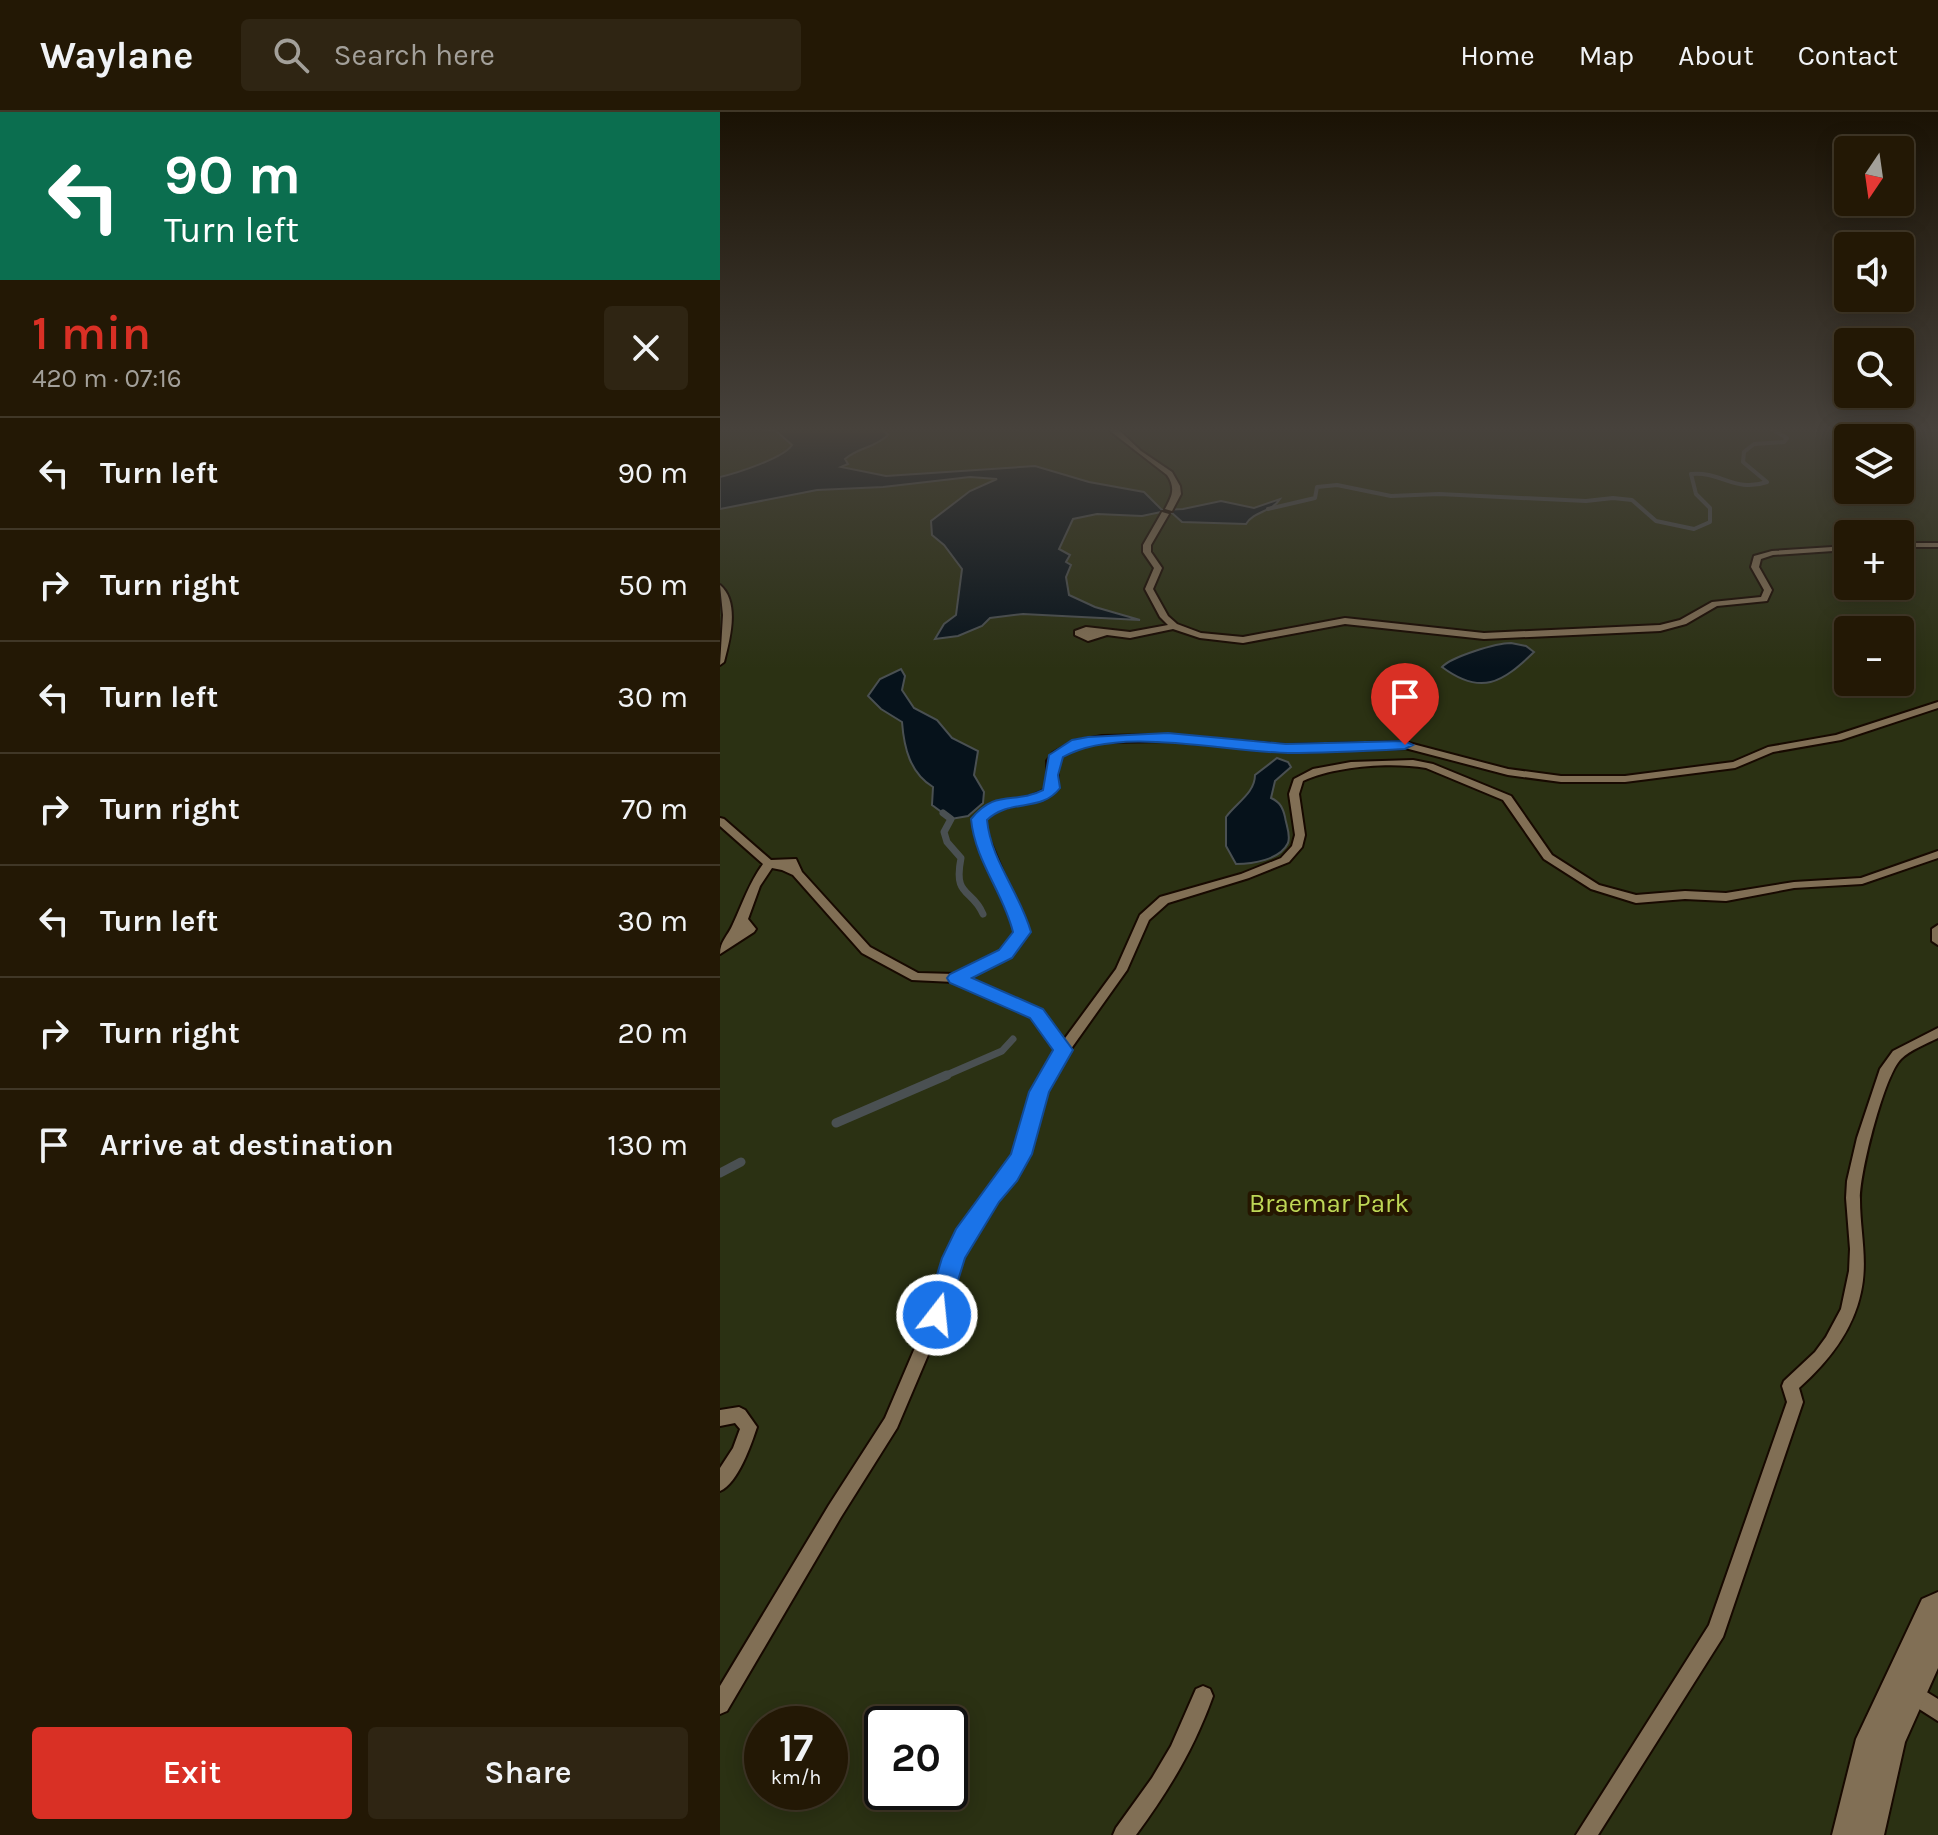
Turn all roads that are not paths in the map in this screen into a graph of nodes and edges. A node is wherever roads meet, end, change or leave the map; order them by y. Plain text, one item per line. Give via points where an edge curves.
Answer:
1 (1170, 507) edge
2 (1914, 545) edge
3 (1938, 545) edge
4 (1834, 549) edge
5 (720, 587) edge
6 (1174, 626) junction
7 (1103, 634) dead end
8 (720, 662) edge
9 (1938, 705) edge
10 (720, 821) edge
11 (1938, 854) edge
12 (769, 864) junction
13 (1938, 929) edge
14 (1938, 941) edge
15 (721, 949) edge
16 (956, 978) junction
17 (1938, 1032) edge
18 (1063, 1050) junction
19 (720, 1418) edge
20 (720, 1483) edge
21 (1938, 1615) edge
22 (1203, 1696) dead end
23 (1920, 1699) edge
24 (720, 1704) edge
25 (1123, 1835) edge
26 (1586, 1835) edge
27 (1858, 1835) edge

1 - 6 lane via 1147,552 1158,568 1149,589
2 - 3 lane
4 - 6 lane via 1759,557 1754,562 1768,590 1764,599 1715,604 1660,628 1484,636 1345,621 1243,640
5 - 8 lane via 728,606
6 - 7 lane via 1137,635
9 - 16 lane via 1838,738 1771,749 1735,765 1610,780 1508,772 1405,745 1286,748 1168,738 1077,743 1052,761 1049,793 994,804 979,819 981,840 1022,932 1005,954
10 - 12 lane
11 - 18 lane via 1862,881 1726,897 1636,899 1595,887 1548,857 1515,806 1489,788 1413,763 1317,771 1296,785 1297,847 1264,870 1153,907 1121,970
12 - 15 lane via 754,881 741,919 750,929
12 - 16 lane via 792,861 866,950 916,977
13 - 14 lane
16 - 18 lane via 1037,1014
17 - 26 lane via 1898,1054 1886,1069 1854,1181 1853,1296 1840,1332 1790,1386 1795,1402 1791,1416 1716,1630
18 - 24 lane via 1039,1092 1010,1176 991,1196 953,1258 937,1315 891,1423
19 - 20 lane via 739,1415 749,1427
21 - 23 street
22 - 25 lane via 1191,1732 1160,1788
23 - 27 street via 1881,1739

